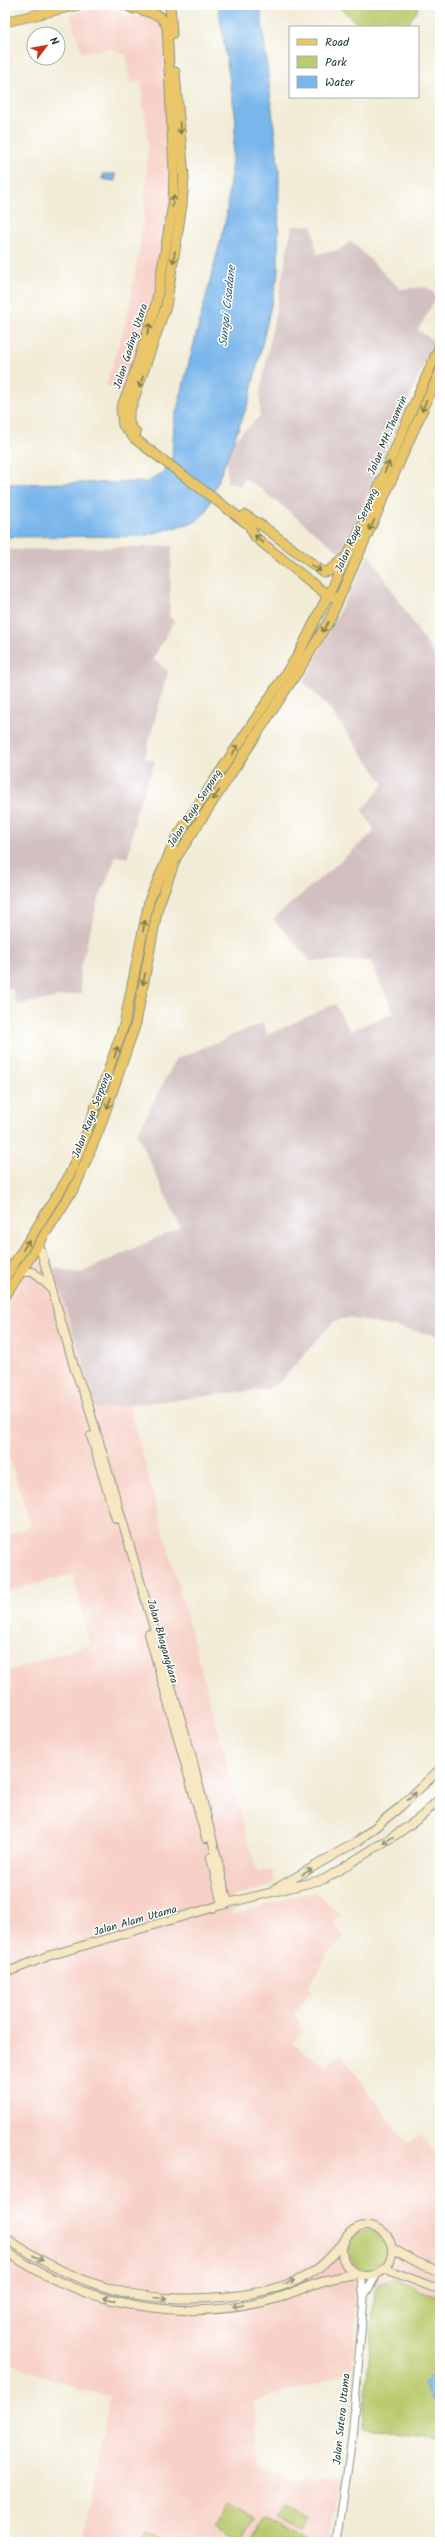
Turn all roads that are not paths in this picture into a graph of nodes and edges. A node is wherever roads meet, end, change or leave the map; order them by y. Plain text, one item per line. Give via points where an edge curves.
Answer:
1 (78, 5) edge
2 (126, 5) edge
3 (152, 5) edge
4 (170, 5) edge
5 (139, 9) junction
6 (5, 22) edge
7 (440, 345) edge
8 (440, 371) edge
9 (127, 405) junction
10 (242, 516) junction
11 (346, 558) junction
12 (336, 579) joint
13 (342, 592) junction
14 (328, 596) junction
15 (110, 1070) junction
16 (119, 1074) junction
17 (39, 1244) junction
18 (21, 1272) junction
19 (5, 1278) edge
20 (52, 1290) junction
21 (5, 1297) edge
22 (440, 1769) edge
23 (440, 1798) edge
24 (273, 1891) junction
25 (225, 1904) junction
26 (5, 1973) edge
27 (5, 2237) edge
28 (345, 2240) junction
29 (392, 2248) junction
30 (5, 2250) edge
31 (412, 2260) junction
32 (386, 2268) junction
33 (440, 2272) edge
34 (377, 2274) junction
35 (359, 2275) junction
36 (402, 2275) junction
37 (440, 2290) edge
38 (364, 2298) junction
39 (337, 2542) edge

1 - 6 main road
2 - 5 main road, Jalan Gading Utara
3 - 5 main road
4 -> 9 main road, Jalan Gading Utara via 184,177 182,205 166,306
9 -> 5 main road, Jalan Gading Utara via 156,305 174,189 166,26 160,16
11 -> 7 main road, Jalan MH.Thamrin
8 -> 13 main road, Jalan Raya Serpong
9 - 10 main road, Jalan Gading Utara via 129,424 140,439
10 -> 11 main road, Jalan Gading Utara via 264,527 323,572
14 -> 10 main road, Jalan Gading Utara via 255,537
11 - 12 main road, Jalan MH.Thamrin
12 - 14 main road, Jalan Raya Serpong
13 - 14 main road via 334,597
13 -> 16 main road, Jalan Raya Serpong via 306,659 176,858 158,907 136,1023
15 -> 14 main road, Jalan Raya Serpong via 124,1025 148,900 160,870 176,838 298,655
15 - 16 main road
19 -> 15 main road, Jalan Raya Serpong via 68,1178
16 -> 17 main road, Jalan Raya Serpong via 76,1185
17 - 18 main road, Jalan Raya Serpong
17 - 20 main road, Jalan Bhayangkara
18 - 20 main road via 33,1272
18 - 21 main road, Jalan Raya Serpong
20 - 25 main road, Jalan Bhayangkara via 80,1385 80,1398
24 -> 22 main road, Jalan Alam Utama via 358,1841 400,1807
23 -> 24 main road, Jalan Alam Utama via 422,1816 400,1832 328,1877 290,1889
24 - 25 main road, Jalan Alam Utama
25 - 26 main road, Jalan Alam Utama via 48,1956
27 -> 28 main road via 52,2266 91,2282 122,2292 183,2299 249,2294 292,2281 317,2269
28 - 29 main road via 358,2228 367,2226 384,2232
28 - 35 main road via 345,2263
29 - 31 main road
29 - 32 main road via 391,2259
35 -> 30 main road via 322,2281 274,2299 230,2308 181,2310 114,2300 84,2292 40,2273
31 - 33 main road
31 - 36 main road via 398,2260 394,2263 394,2267
32 - 34 main road
32 - 36 main road
34 - 35 main road
34 - 38 street, Jalan Sutera Utama
35 - 38 street, Jalan Sutera Utama
36 - 37 main road
38 - 39 street, Jalan Sutera Utama via 352,2438

